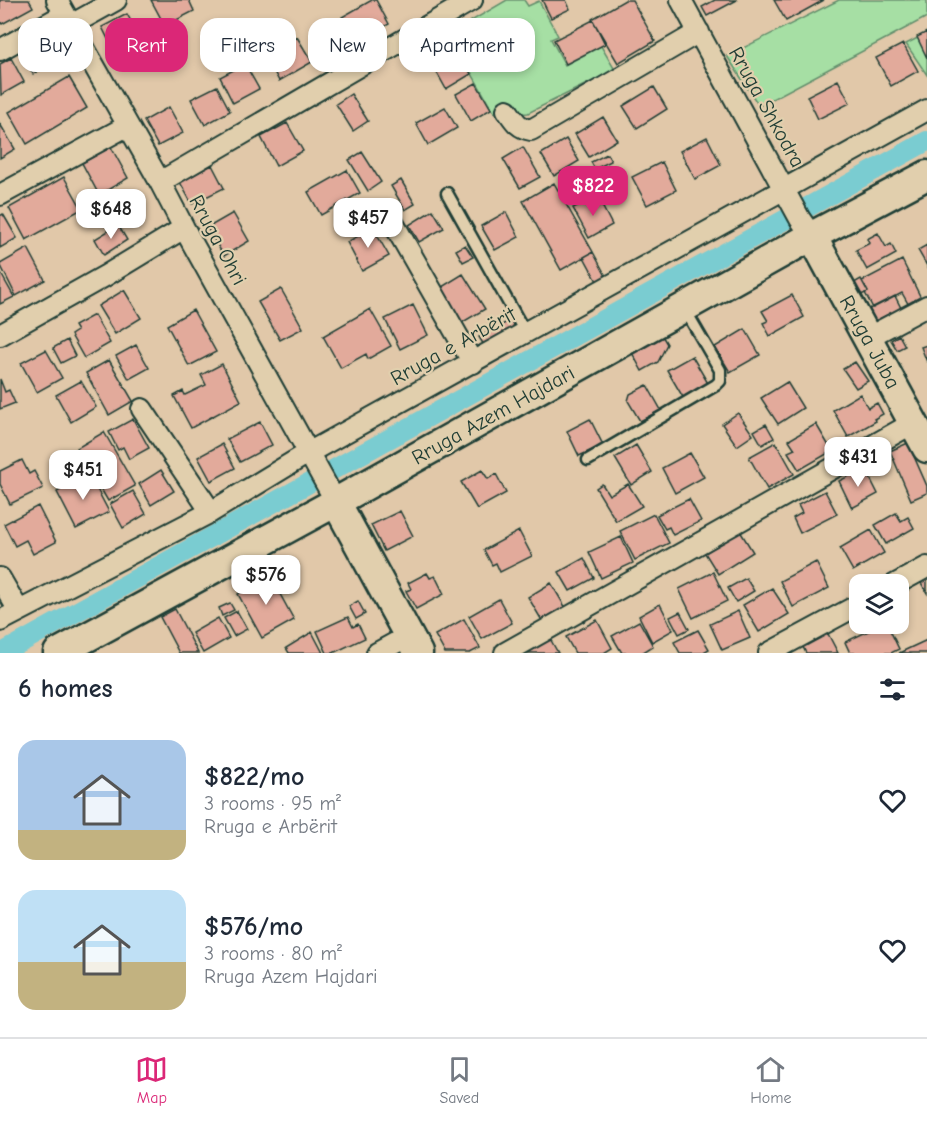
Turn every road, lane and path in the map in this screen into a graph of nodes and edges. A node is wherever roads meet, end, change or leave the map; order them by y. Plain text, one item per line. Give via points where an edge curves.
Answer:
1 (116, 0) edge
2 (472, 0) edge
3 (681, 0) edge
4 (64, 13) edge
5 (699, 32) junction
6 (0, 50) edge
7 (507, 110) dead end
8 (927, 110) edge
9 (127, 126) junction
10 (927, 175) edge
11 (160, 182) junction
12 (785, 189) junction
13 (447, 193) dead end
14 (0, 195) edge
15 (387, 212) dead end
16 (802, 221) junction
17 (184, 228) junction
18 (927, 306) edge
19 (684, 308) junction
20 (526, 334) junction
21 (0, 335) edge
22 (867, 338) junction
23 (473, 363) junction
24 (142, 409) dead end
25 (914, 423) junction
26 (927, 448) edge
27 (312, 459) junction
28 (588, 460) dead end
29 (333, 498) junction
30 (211, 512) junction
31 (927, 567) edge
32 (909, 577) edge
33 (0, 578) edge
34 (849, 610) edge
35 (19, 611) junction
36 (0, 621) edge
37 (413, 644) edge
38 (58, 653) edge
39 (377, 653) edge
40 (505, 653) edge
41 (769, 653) edge

1 - 4 street
2 - 11 street
3 - 5 street, Rruga Shkodra
4 - 6 street
4 - 9 street, Rruga Ohri
5 - 7 street via 531,130 523,129
5 - 12 street, Rruga Shkodra
8 - 12 street, Rruga e Arbërit
9 - 11 street, Rruga Ohri
9 - 14 street
10 - 16 street, Rruga Azem Hajdari
11 - 17 street, Rruga Ohri
12 - 16 street, Rruga Shkodra
12 - 20 street, Rruga e Arbërit
13 - 20 lane
15 - 23 street
16 - 19 street, Rruga Azem Hajdari
16 - 22 street, Rruga Juba
17 - 21 street
17 - 27 street, Rruga Ohri
18 - 22 street
19 - 28 lane via 720,370 720,381
19 - 29 street, Rruga Azem Hajdari
20 - 23 street, Rruga e Arbërit
22 - 25 street, Rruga Juba
23 - 27 street, Rruga e Arbërit
24 - 30 street
25 - 26 street, Rruga Juba
25 - 40 street
27 - 29 street, Rruga Ohri
27 - 30 street, Rruga e Arbërit
29 - 37 street
29 - 38 street, Rruga Azem Hajdari
30 - 35 street, Rruga e Arbërit
31 - 32 street
33 - 35 street
34 - 41 street
35 - 36 street, Rruga e Arbërit
37 - 39 street

